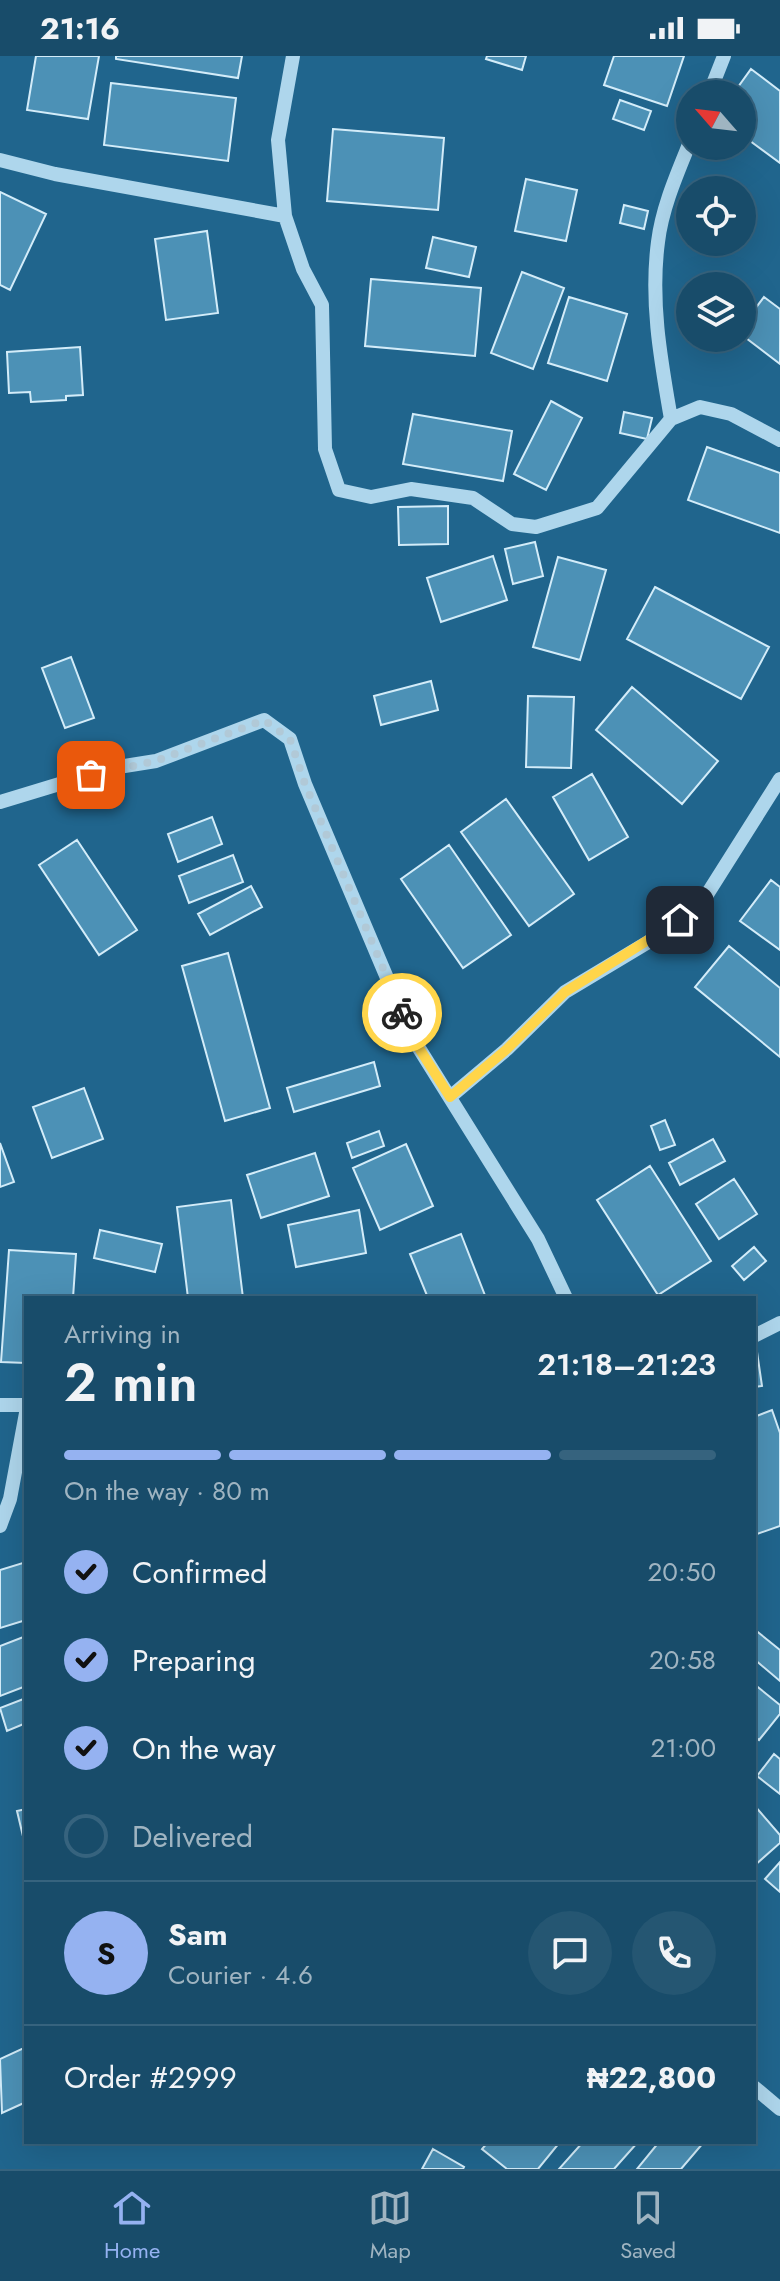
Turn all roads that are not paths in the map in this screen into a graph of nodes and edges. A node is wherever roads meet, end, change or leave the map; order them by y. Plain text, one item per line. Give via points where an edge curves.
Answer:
1 (293, 56) edge
2 (724, 56) edge
3 (715, 80) edge
4 (0, 160) edge
5 (683, 160) edge
6 (285, 216) junction
7 (671, 419) junction
8 (780, 440) edge
9 (780, 779) edge
10 (0, 802) edge
11 (450, 1097) junction
12 (565, 1296) edge
13 (780, 1323) edge
14 (756, 1335) edge
15 (0, 1405) edge
16 (24, 1405) edge
17 (24, 1424) edge
18 (0, 1526) edge
19 (756, 2089) edge
20 (780, 2109) edge

1 - 6 street via 278,140
2 - 3 street
4 - 6 street
5 - 7 street via 658,241 655,331
6 - 7 street via 322,305 325,449 339,490 371,497 411,489 473,498 512,524 536,527 597,508
7 - 8 street via 700,407 731,414
9 - 11 street via 701,904 565,992
10 - 11 street via 112,768 156,761 264,720 290,739 412,1037
11 - 12 street via 538,1239
13 - 14 street
15 - 16 street
17 - 18 street
19 - 20 street

